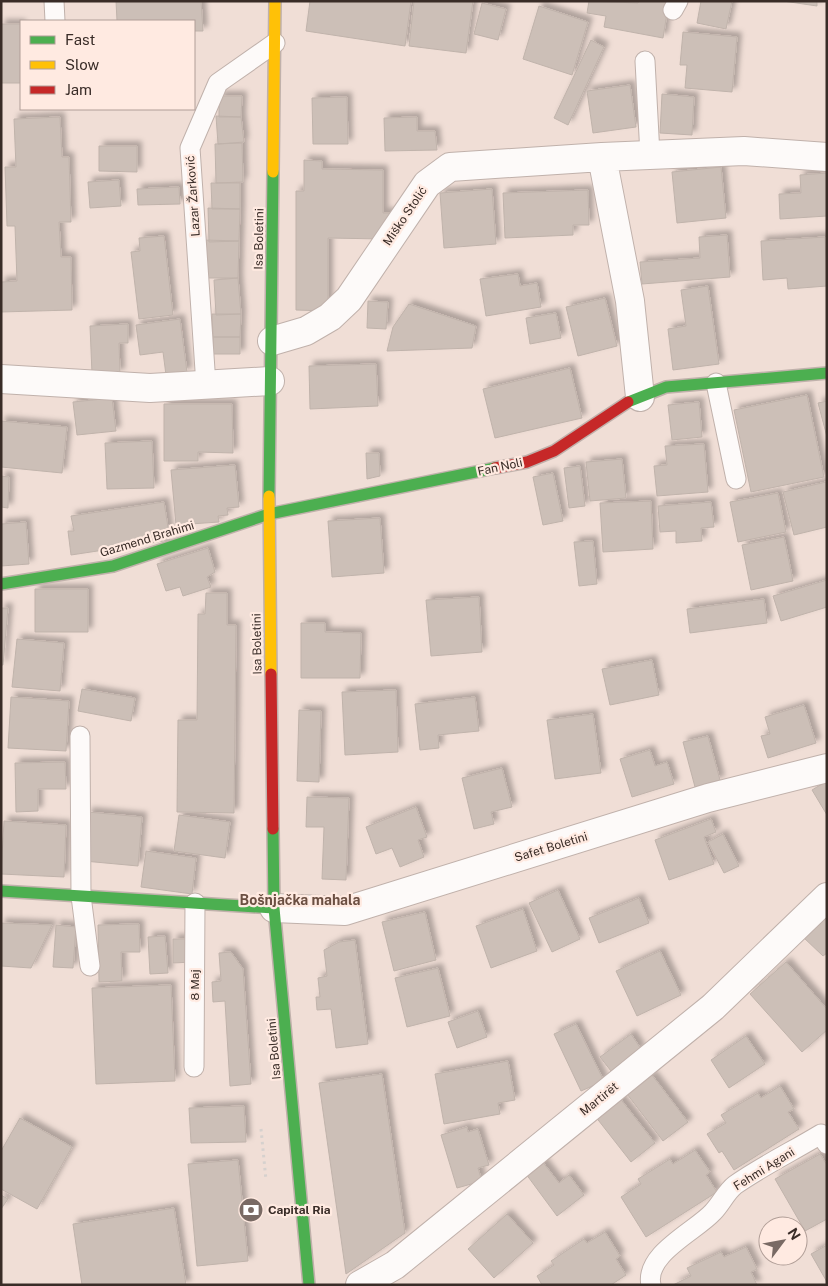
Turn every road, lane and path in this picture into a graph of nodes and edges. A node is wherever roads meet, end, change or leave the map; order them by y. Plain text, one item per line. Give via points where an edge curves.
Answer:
1 (54, 1) edge
2 (275, 1) edge
3 (55, 20) edge
4 (275, 44) junction
5 (644, 61) dead end
6 (650, 155) junction
7 (602, 157) junction
8 (827, 157) edge
9 (272, 341) junction
10 (827, 374) edge
11 (1, 379) edge
12 (270, 381) junction
13 (716, 383) junction
14 (206, 385) junction
15 (640, 397) junction
16 (736, 479) dead end
17 (269, 514) junction
18 (1, 584) edge
19 (80, 736) dead end
20 (827, 768) edge
21 (1, 891) edge
22 (81, 896) junction
23 (827, 897) edge
24 (195, 904) junction
25 (274, 908) junction
26 (90, 966) dead end
27 (194, 1067) dead end
28 (827, 1144) edge
29 (309, 1285) edge
30 (360, 1285) edge
31 (651, 1285) edge

1 - 3 lane
2 - 4 main road, Isa Boletini
4 - 9 main road, Isa Boletini
4 - 14 lane, Lazar Žarković via 218,83 190,148
5 - 6 lane
6 - 7 street, Miško Stolić
6 - 8 street, Miško Stolić via 744,151
7 - 9 street, Miško Stolić via 450,167 427,184 349,299 330,317 306,331
7 - 15 street via 630,301
9 - 12 main road, Isa Boletini
10 - 13 main road, Fan Noli
11 - 14 street via 150,388
12 - 14 street
12 - 17 main road, Isa Boletini
13 - 15 main road, Fan Noli via 666,387
13 - 16 lane
15 - 17 main road, Fan Noli via 554,451 527,462
17 - 18 main road, Gazmend Brahimi via 113,566
17 - 25 main road, Isa Boletini
19 - 22 lane
20 - 25 street, Safet Boletini via 708,798 345,911
21 - 22 main road
22 - 24 main road
22 - 26 lane
23 - 30 street, Martirët via 713,1007 395,1265
24 - 25 main road
24 - 27 lane, 8 Maj
25 - 29 main road, Isa Boletini
28 - 31 lane, Fehmi Agani via 821,1134 733,1186 713,1213 668,1248 649,1278

